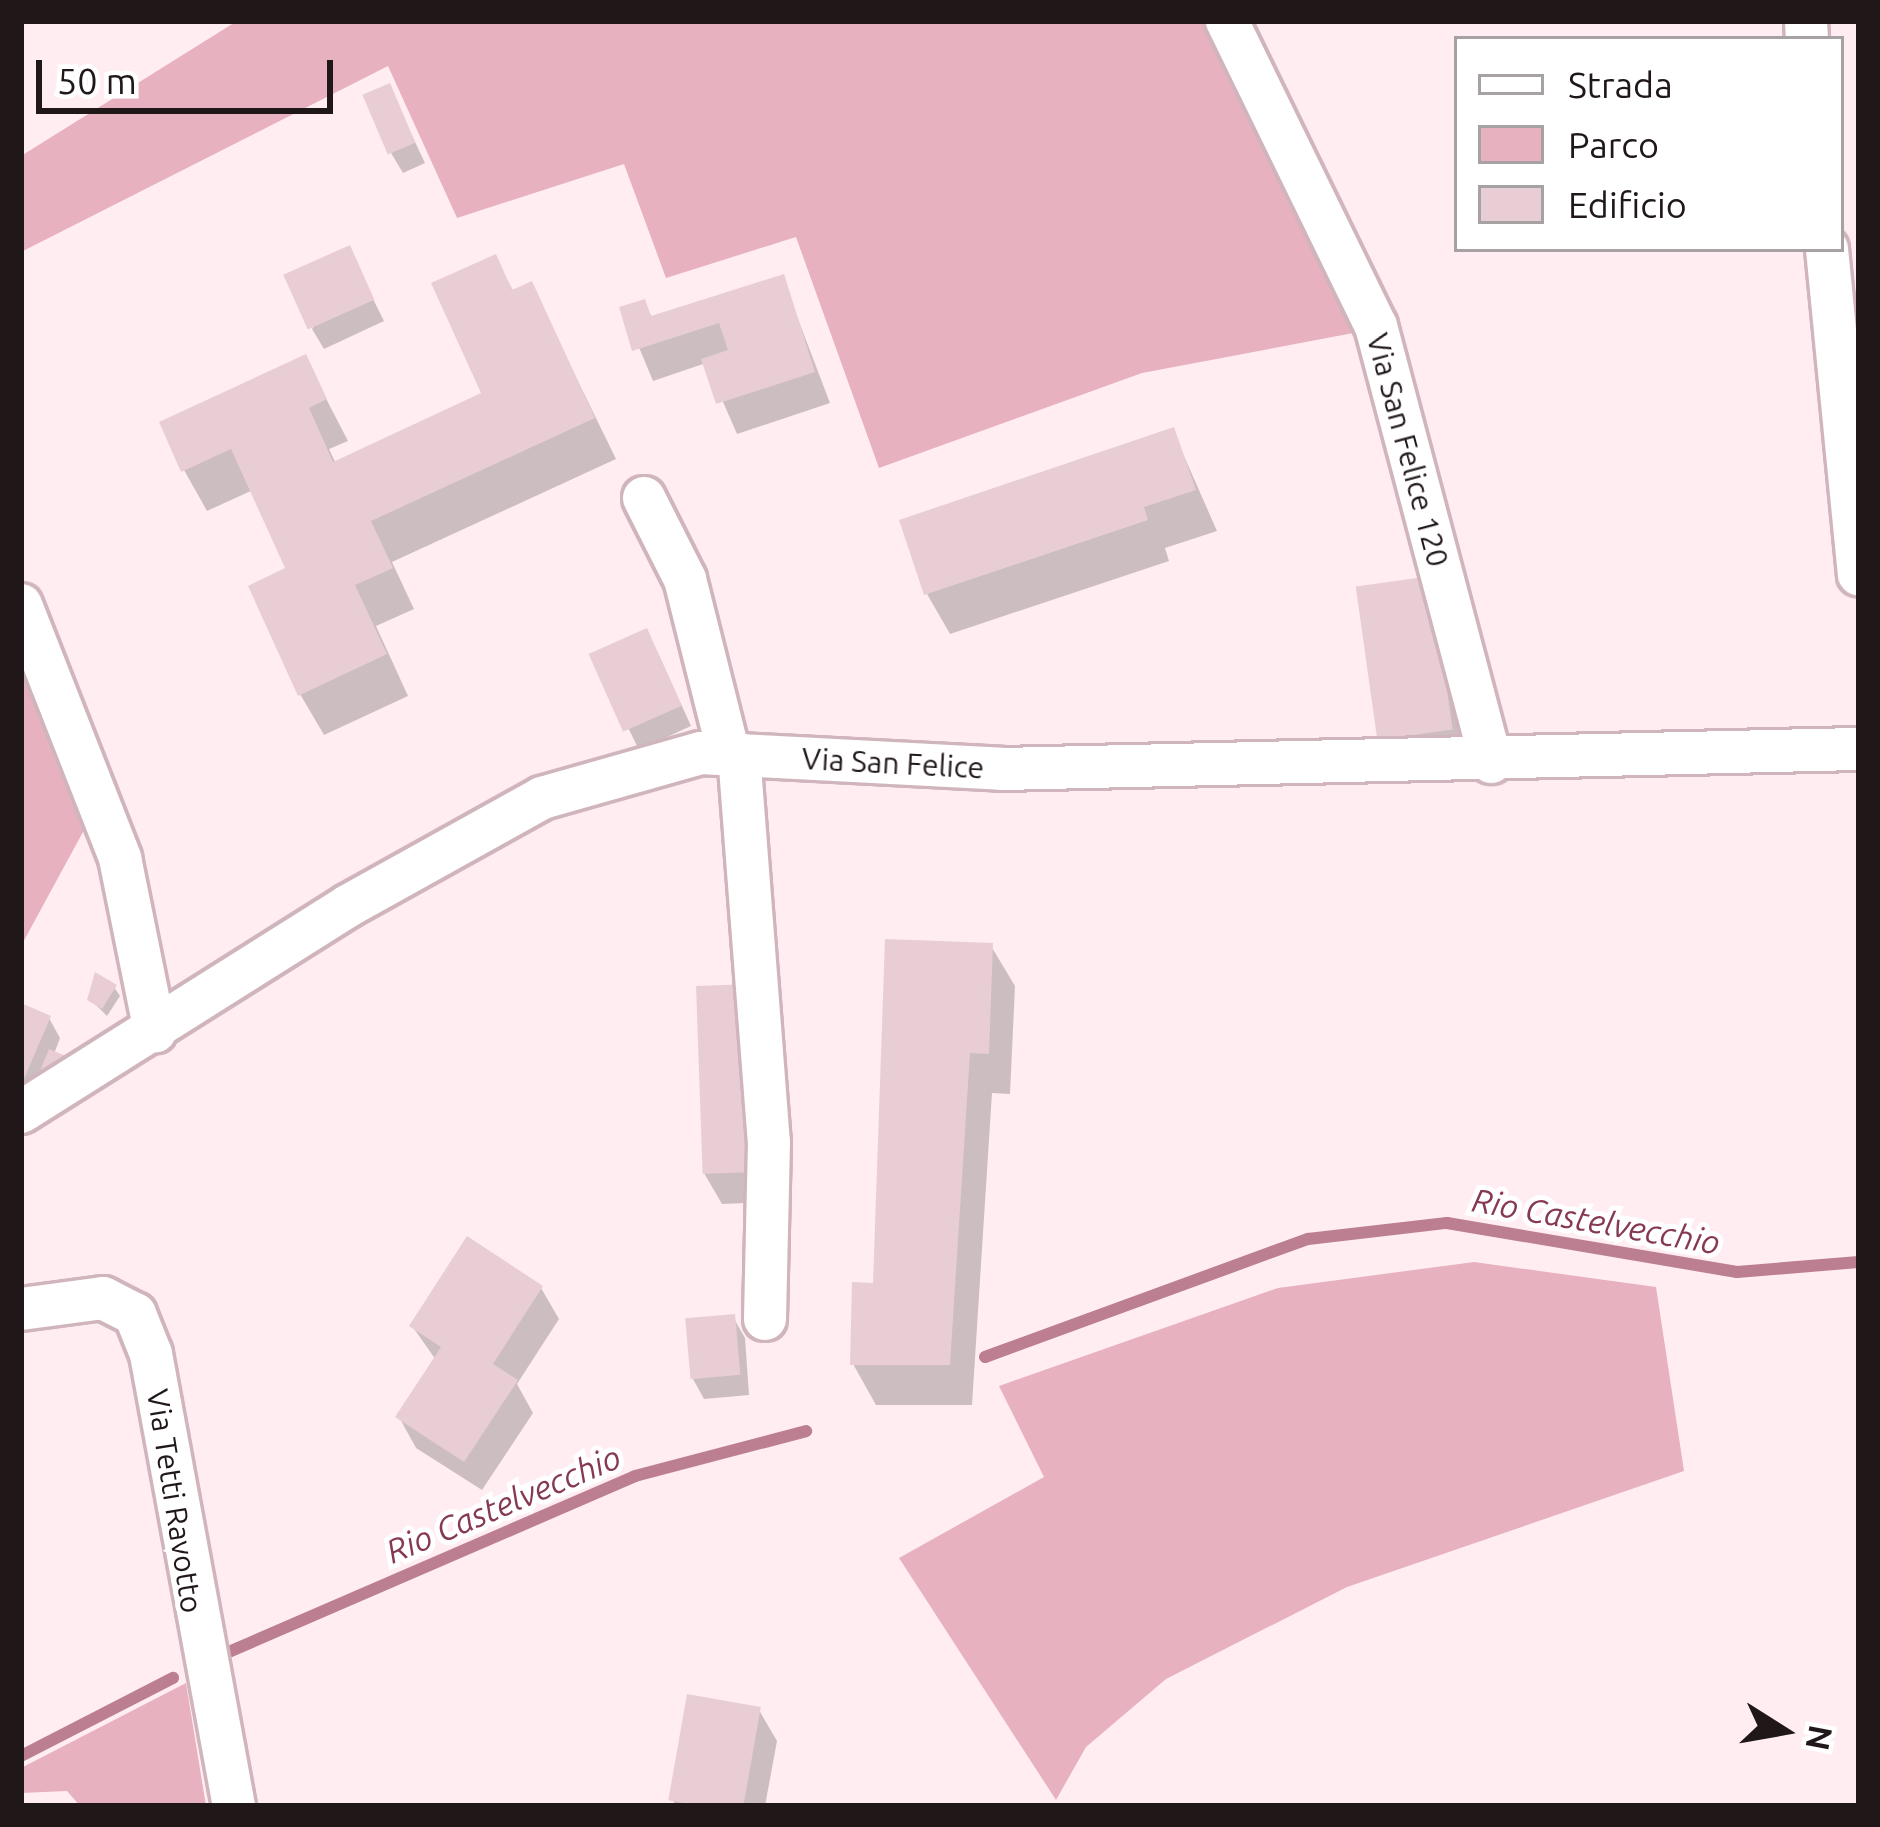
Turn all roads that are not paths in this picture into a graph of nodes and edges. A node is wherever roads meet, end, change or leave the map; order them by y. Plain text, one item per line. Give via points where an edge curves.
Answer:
1 (1227, 21) edge
2 (1827, 252) edge
3 (644, 498) dead end
4 (1859, 574) edge
5 (21, 605) edge
6 (1859, 748) edge
7 (734, 754) junction
8 (1491, 762) junction
9 (155, 1032) junction
10 (21, 1112) edge
11 (21, 1309) edge
12 (765, 1319) dead end
13 (234, 1806) edge

1 - 8 street, Via San Felice 120 via 1376,326
2 - 4 street
3 - 7 street via 685,578
5 - 9 street via 120,858
6 - 8 street, Via San Felice
7 - 8 street, Via San Felice via 1002,769
7 - 9 street, Via San Felice via 701,753 542,798 348,906
7 - 12 street via 770,1142
9 - 10 street, Via San Felice
11 - 13 street, Via Tetti Ravotto via 104,1298 134,1314 151,1354

